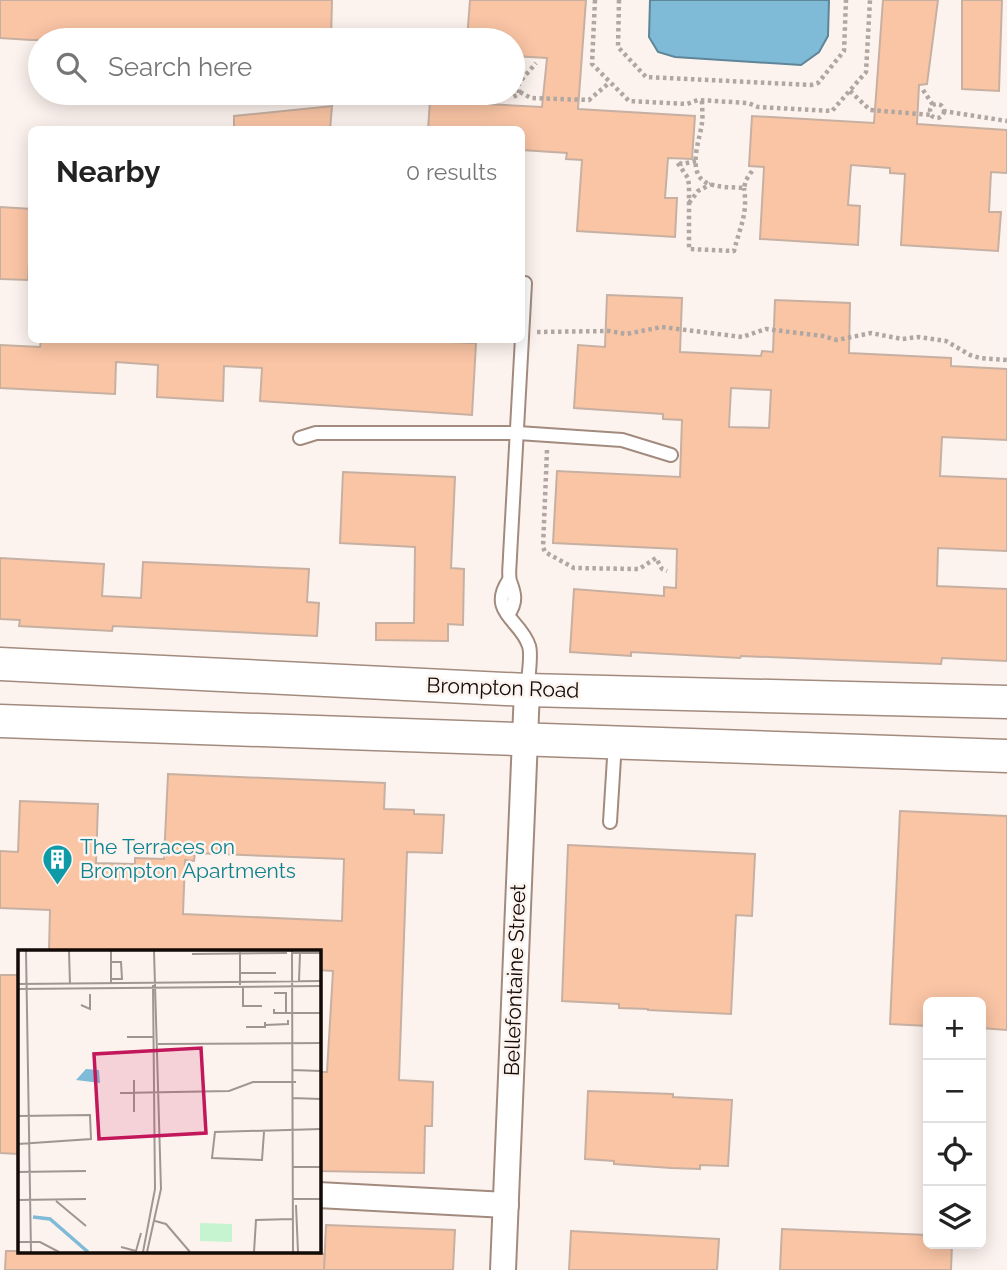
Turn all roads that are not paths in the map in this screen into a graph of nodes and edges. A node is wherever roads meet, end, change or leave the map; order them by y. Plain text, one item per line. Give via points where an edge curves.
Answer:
1 (522, 343) edge
2 (518, 433) junction
3 (300, 438) dead end
4 (671, 455) dead end
5 (0, 664) edge
6 (527, 690) junction
7 (1007, 702) edge
8 (0, 721) edge
9 (525, 737) junction
10 (615, 741) junction
11 (1007, 756) edge
12 (610, 821) dead end
13 (320, 1195) edge
14 (506, 1205) junction
15 (503, 1270) edge

1 - 2 lane
2 - 3 lane via 316,433
2 - 4 lane via 622,440
2 - 6 lane via 509,580 515,588 514,606 508,615 530,647
5 - 6 street, Brompton Road
6 - 7 street, Brompton Road
6 - 9 street, Bellefontaine Street
8 - 9 street
9 - 10 street
9 - 14 street, Bellefontaine Street
10 - 11 street
10 - 12 lane
13 - 14 street
14 - 15 street, Bellefontaine Street

